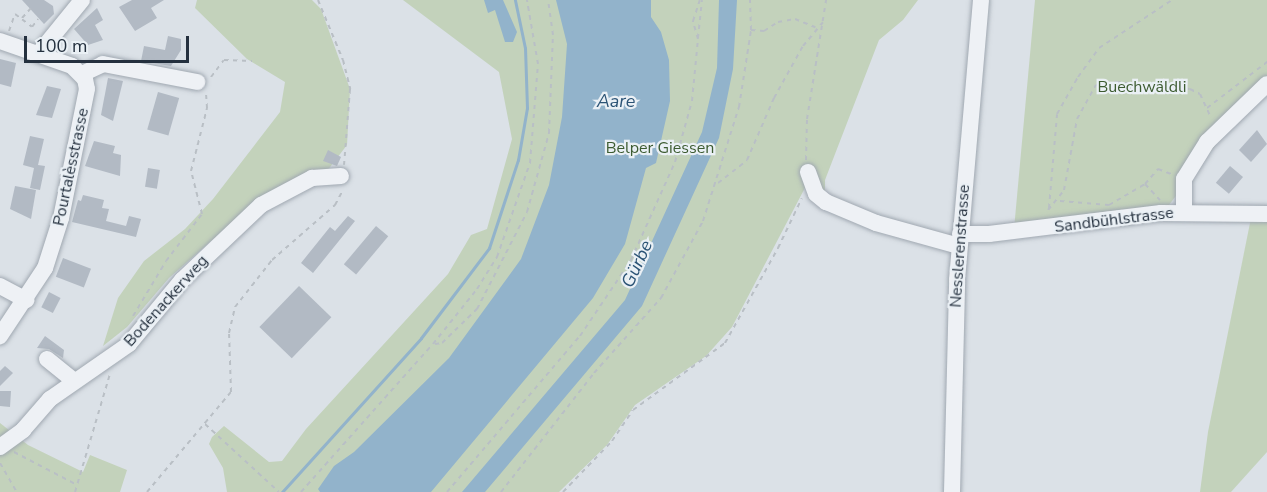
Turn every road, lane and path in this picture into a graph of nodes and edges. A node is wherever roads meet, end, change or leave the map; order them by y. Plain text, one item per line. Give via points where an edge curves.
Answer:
1 (82, 0) edge
2 (318, 0) edge
3 (527, 0) edge
4 (548, 0) edge
5 (701, 0) edge
6 (750, 0) edge
7 (826, 0) edge
8 (981, 0) edge
9 (1172, 0) edge
10 (31, 8) dead end
11 (22, 18) junction
12 (39, 20) dead end
13 (823, 22) junction
14 (815, 27) junction
15 (751, 30) junction
16 (698, 39) junction
17 (2, 41) edge
18 (39, 53) junction
19 (252, 61) dead end
20 (1267, 62) edge
21 (82, 74) junction
22 (200, 84) junction
23 (1267, 84) edge
24 (1207, 108) junction
25 (1214, 133) junction
26 (808, 172) joint
27 (341, 176) junction
28 (718, 183) junction
29 (1145, 184) junction
30 (1183, 187) junction
31 (813, 189) junction
32 (1058, 201) junction
33 (1048, 210) junction
34 (1178, 213) junction
35 (1267, 214) edge
36 (1039, 229) junction
37 (960, 240) junction
38 (0, 286) edge
39 (26, 300) junction
40 (132, 317) dead end
41 (0, 336) edge
42 (433, 344) junction
43 (115, 355) junction
44 (47, 359) dead end
45 (74, 381) junction
46 (205, 424) junction
47 (1, 452) edge
48 (77, 485) junction
49 (304, 488) junction
50 (17, 492) edge
51 (75, 492) edge
52 (147, 492) edge
53 (279, 492) edge
54 (301, 492) edge
55 (309, 492) edge
56 (447, 492) edge
57 (501, 492) edge
58 (563, 492) edge
59 (952, 492) edge

1 - 18 street
2 - 27 path via 350,89
3 - 42 path via 538,64 530,163 497,257
4 - 42 path via 553,35 549,133 527,212 477,309 442,343
5 - 16 path
5 - 16 path via 693,21
6 - 15 path
7 - 13 path
8 - 37 street, Nesslerenstrasse
9 - 33 path via 1099,48 1078,77 1057,114
10 - 11 path
11 - 12 path via 32,27
11 - 17 path via 15,14
13 - 14 path
13 - 26 path via 807,119
14 - 15 path via 795,19 778,21 764,31
14 - 28 path via 774,98 747,160
15 - 28 path via 739,107
16 - 56 path via 696,82 675,162 631,260 580,336
17 - 18 street
18 - 21 street
19 - 22 path via 225,60
20 - 24 path
21 - 22 street via 103,64
21 - 39 street, Pourtalèsstrasse via 87,95 61,218 45,268
22 - 40 path via 207,108 191,171 202,214 166,261
23 - 25 street
24 - 25 path
24 - 32 path via 1200,94 1190,89 1116,82 1096,85 1077,119 1070,174
25 - 30 street via 1184,178
26 - 31 street
27 - 43 street, Bodenackerweg via 312,178 261,205 182,280 144,329
27 - 46 path via 344,186 335,205 272,260 235,307 229,333 231,392
28 - 57 path via 703,221 661,298 594,373
29 - 30 path via 1158,169 1167,170
29 - 32 path via 1109,205
29 - 34 path
30 - 34 street
31 - 37 street via 822,200 848,212
31 - 58 path via 802,196 725,343 633,410 608,446
32 - 33 path
33 - 36 path
34 - 35 street, Sandbühlstrasse
34 - 36 street, Sandbühlstrasse
36 - 37 street, Sandbühlstrasse
37 - 59 street, Nesslerenstrasse
38 - 39 street
39 - 41 street, Pourtalèsstrasse
42 - 49 path
43 - 45 street, Bodenackerweg
43 - 48 path via 89,455
44 - 45 street
45 - 47 street, Bodenackerweg via 50,399
46 - 52 path
46 - 53 path
47 - 48 path
47 - 50 path
48 - 51 path
49 - 54 path
49 - 55 path

